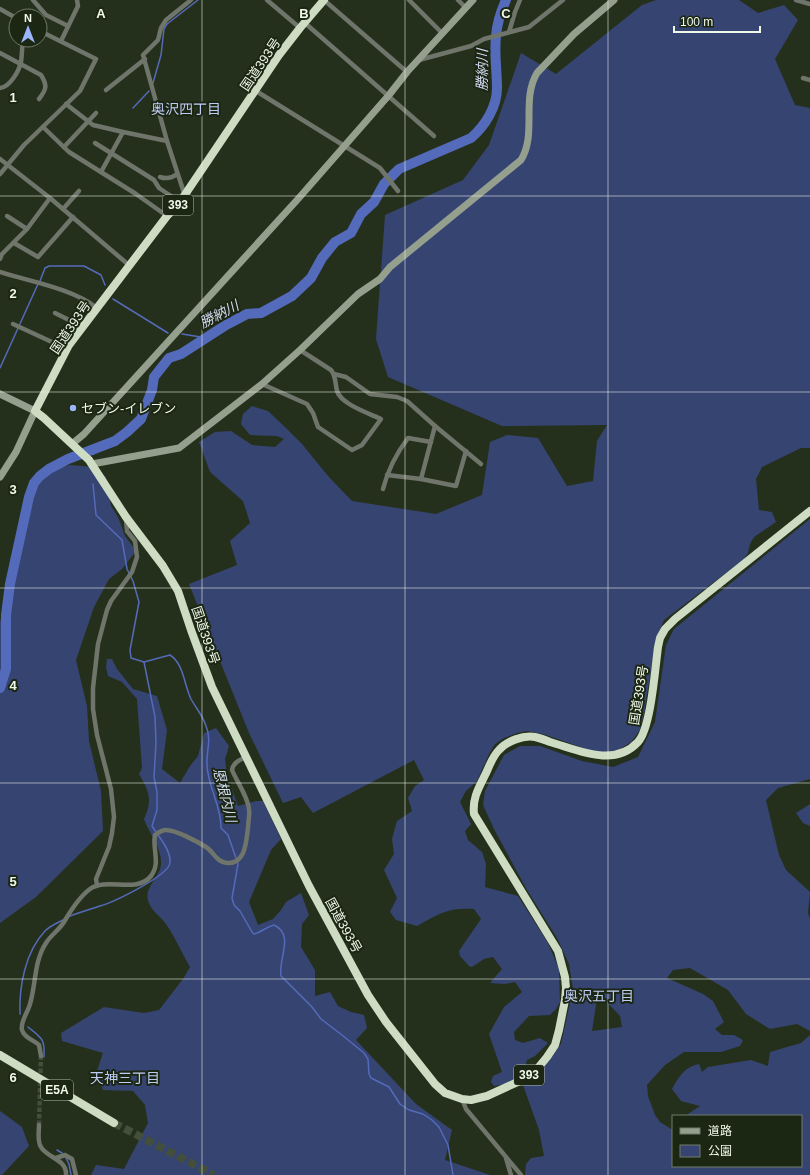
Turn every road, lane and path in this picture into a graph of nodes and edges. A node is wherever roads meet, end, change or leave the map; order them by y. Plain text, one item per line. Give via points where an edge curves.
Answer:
1 (33, 0) edge
2 (77, 0) edge
3 (191, 0) edge
4 (267, 0) edge
5 (324, 0) edge
6 (409, 0) edge
7 (458, 0) edge
8 (473, 0) edge
9 (520, 0) edge
10 (563, 0) edge
11 (614, 0) edge
12 (796, 0) edge
13 (810, 4) edge
14 (466, 8) junction
15 (302, 25) junction
16 (68, 26) junction
17 (509, 32) junction
18 (442, 33) junction
19 (48, 35) edge
20 (61, 41) junction
21 (22, 48) edge
22 (0, 53) edge
23 (145, 59) junction
24 (419, 60) junction
25 (21, 64) junction
26 (407, 72) junction
27 (803, 78) dead end
28 (810, 80) edge
29 (0, 88) edge
30 (106, 90) dead end
31 (256, 90) junction
32 (389, 95) junction
33 (39, 100) dead end
34 (66, 104) junction
35 (96, 113) dead end
36 (88, 121) junction
37 (43, 127) junction
38 (124, 132) junction
39 (434, 136) dead end
40 (167, 141) junction
41 (95, 143) dead end
42 (345, 145) junction
43 (64, 147) junction
44 (111, 154) junction
45 (0, 159) edge
46 (7, 164) junction
47 (101, 172) junction
48 (0, 174) edge
49 (177, 174) junction
50 (160, 177) dead end
51 (79, 191) dead end
52 (398, 191) dead end
53 (50, 198) junction
54 (182, 199) junction
55 (63, 209) junction
56 (7, 216) dead end
57 (167, 216) junction
58 (72, 217) junction
59 (28, 229) junction
60 (14, 243) junction
61 (0, 259) edge
62 (130, 266) junction
63 (0, 272) edge
64 (97, 308) junction
65 (55, 313) dead end
66 (13, 324) dead end
67 (83, 327) junction
68 (67, 349) junction
69 (300, 350) junction
70 (334, 374) junction
71 (262, 384) junction
72 (0, 394) edge
73 (35, 411) junction
74 (434, 426) junction
75 (430, 442) junction
76 (73, 445) junction
77 (466, 451) junction
78 (90, 462) junction
79 (481, 464) dead end
80 (387, 475) junction
81 (0, 477) edge
82 (421, 479) junction
83 (383, 489) dead end
84 (810, 511) edge
85 (126, 517) junction
86 (246, 757) junction
87 (97, 885) junction
88 (0, 1055) edge
89 (41, 1056) tunnel mouth
90 (0, 1059) edge
91 (462, 1099) junction
92 (39, 1125) tunnel mouth
93 (505, 1155) junction
94 (56, 1158) junction
95 (66, 1175) edge
96 (76, 1175) edge
97 (511, 1175) edge
98 (521, 1175) edge

1 - 16 street via 46,15
2 - 16 street via 78,6
3 - 23 street via 166,20 158,40 143,55
4 - 15 street
5 - 15 highway, 国道393号 / 393
5 - 26 street
6 - 18 street
7 - 14 street
8 - 14 street
9 - 17 street
10 - 17 street via 529,27
11 - 69 street via 574,34 537,73 530,90 528,144 521,160 390,267 380,279 358,294
12 - 13 street
14 - 18 street
15 - 31 highway, 国道393号 / 393
15 - 32 street
16 - 20 street
17 - 24 street via 484,39 471,46
18 - 24 street
19 - 20 street
20 - 34 street via 96,59 80,91
21 - 25 street
22 - 25 street
23 - 30 street
23 - 40 street
24 - 26 street
25 - 29 street via 12,81 4,88
25 - 33 street via 41,75 45,81 45,90
26 - 32 street
27 - 28 street
31 - 42 street
31 - 54 highway, 国道393号 / 393
32 - 39 street
32 - 42 street
34 - 36 street
34 - 37 street
35 - 36 street
36 - 38 street via 93,125
36 - 43 street
37 - 43 street
37 - 46 street
38 - 40 street
38 - 44 street
40 - 49 street
41 - 44 street
42 - 52 street via 380,168
42 - 76 street via 298,200
43 - 47 street
44 - 47 street
44 - 54 street via 154,180 159,188
45 - 46 street
46 - 48 street
46 - 53 street
47 - 57 street
49 - 50 street via 173,177
49 - 54 street
51 - 55 street
53 - 55 street
53 - 59 street
54 - 57 highway, 国道393号 / 393
55 - 58 street
56 - 59 street
57 - 62 highway, 国道393号 / 393
58 - 60 street via 38,256
58 - 62 street
59 - 60 street
60 - 61 street
62 - 64 highway, 国道393号 / 393
63 - 64 street via 86,300
64 - 67 highway, 国道393号 / 393
65 - 67 street
66 - 68 street
67 - 68 highway, 国道393号 / 393
68 - 73 highway, 国道393号 / 393
69 - 70 street
69 - 71 street
70 - 71 street via 337,391 342,400 381,419 362,445 352,450 318,428 307,404
70 - 74 street via 346,377 370,394 397,397 407,401
71 - 78 street via 179,448
72 - 73 street
73 - 76 highway, 国道393号 / 393
73 - 81 street via 16,452
74 - 75 street
74 - 77 street
75 - 80 street via 408,438 398,451
75 - 82 street
76 - 78 highway, 国道393号 / 393
77 - 79 street
77 - 82 street via 456,486
78 - 85 highway, 国道393号 / 393
80 - 82 street
80 - 83 street
84 - 91 highway, 国道393号 / 393 via 665,629 658,647 645,731 640,741 632,748 622,753 600,756 535,737 523,738 505,745 493,758 475,796 474,814 558,951 565,977 565,1000 554,1045 538,1068 522,1080 488,1096
85 - 86 highway, 国道393号 / 393 via 163,566 178,591 212,687
85 - 87 street via 128,530 135,541 137,557 132,572 107,610 98,644 93,688 97,735 111,788 114,817 109,847 96,879
86 - 87 street via 238,761 232,770 250,810 246,846 242,855 228,863 218,861 207,847 174,832 161,831 154,840 154,870 146,881 138,884
86 - 91 highway, 国道393号 / 393 via 308,886 368,995 435,1084 445,1093
87 - 89 street via 77,902 62,925 45,943 36,969 30,1004 21,1026 24,1035 39,1045
88 - 90 highway, E5A via 114,1125
91 - 93 street via 466,1109
92 - 94 street via 40,1147
93 - 97 street
93 - 98 street
94 - 95 street
94 - 96 street via 65,1155 72,1159

